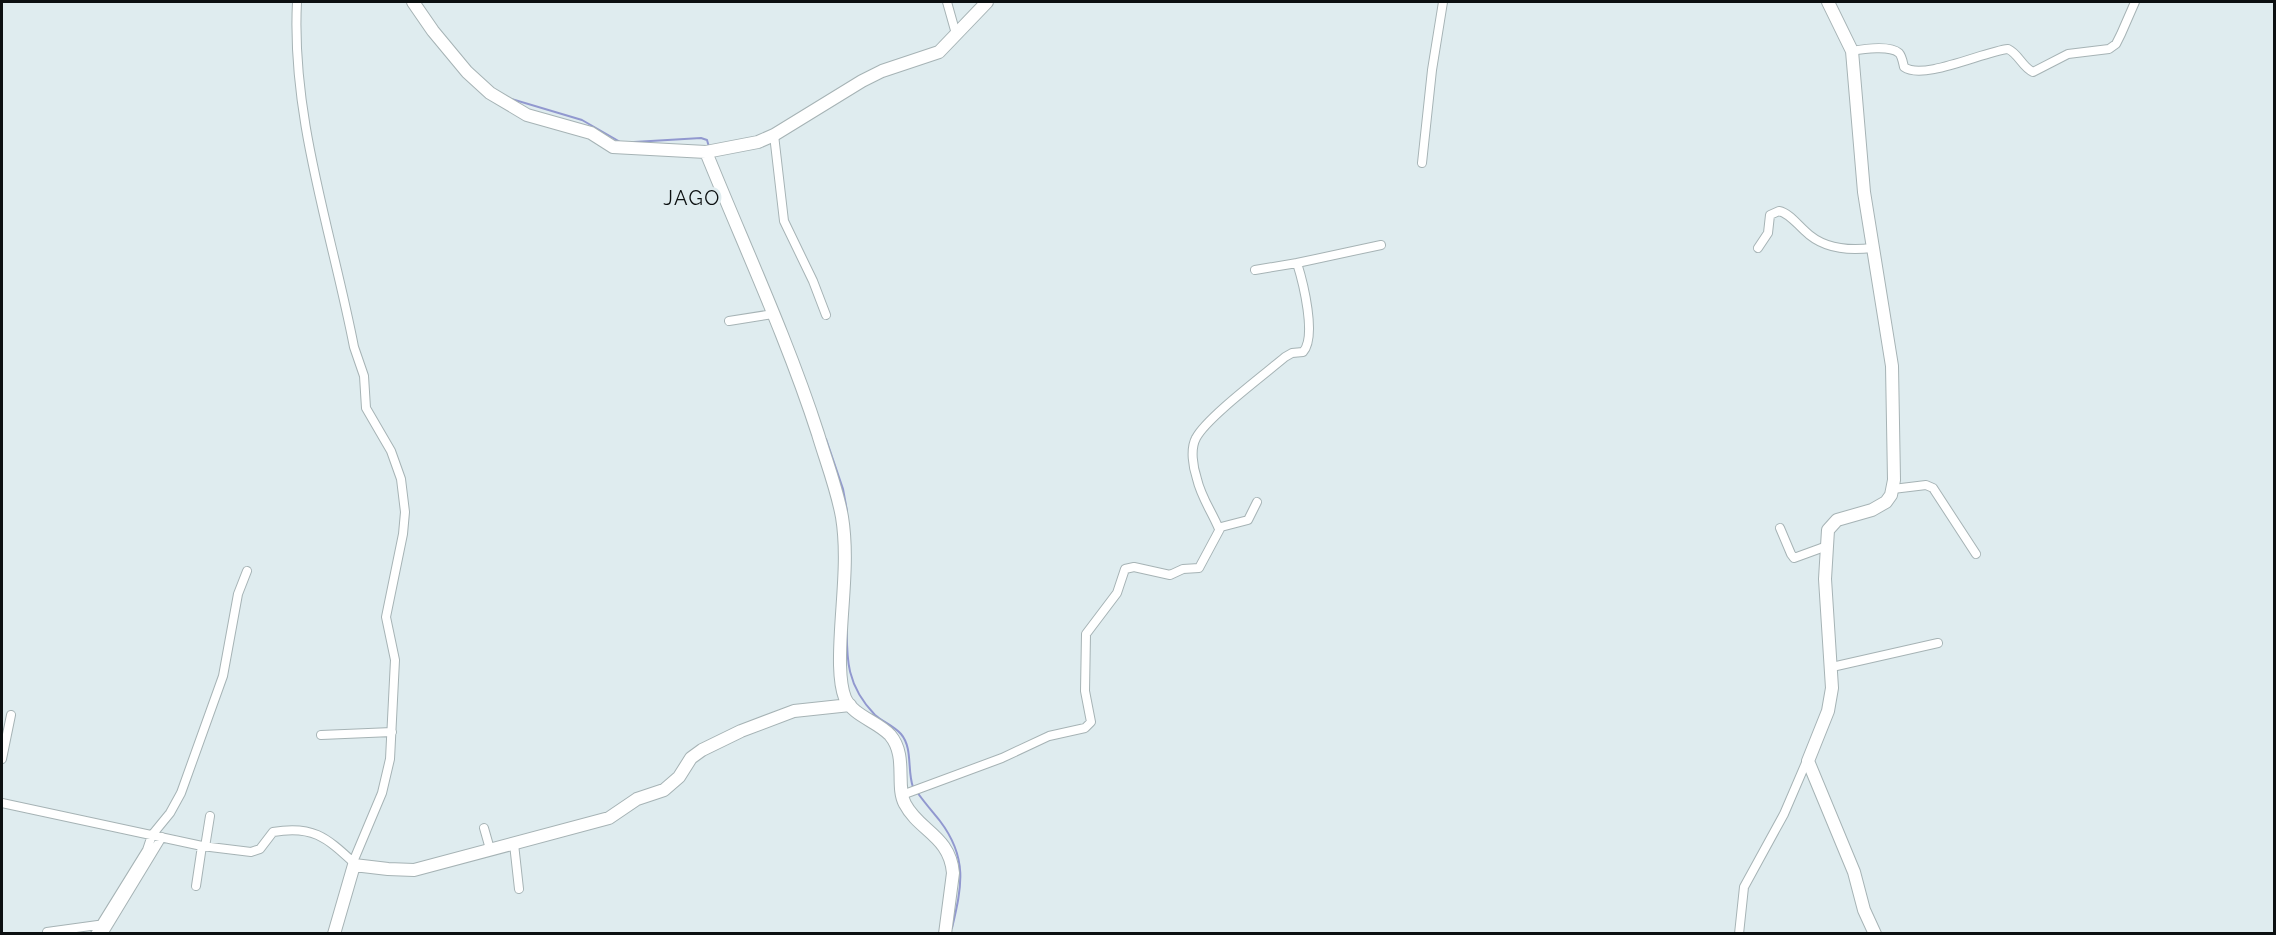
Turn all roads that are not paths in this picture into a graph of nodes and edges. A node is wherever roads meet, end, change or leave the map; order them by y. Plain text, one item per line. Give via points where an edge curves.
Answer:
1 (297, 2) edge
2 (413, 2) edge
3 (947, 2) edge
4 (987, 2) edge
5 (1443, 2) edge
6 (1828, 2) edge
7 (2135, 2) edge
8 (956, 34) junction
9 (1852, 51) junction
10 (774, 135) junction
11 (709, 152) junction
12 (1422, 162) dead end
13 (1381, 245) dead end
14 (1758, 248) dead end
15 (1872, 248) junction
16 (1297, 263) junction
17 (1255, 270) dead end
18 (773, 314) junction
19 (826, 315) dead end
20 (729, 321) dead end
21 (1893, 489) junction
22 (1257, 502) dead end
23 (1780, 528) dead end
24 (1219, 529) junction
25 (1827, 546) junction
26 (1976, 554) dead end
27 (247, 571) dead end
28 (1938, 643) dead end
29 (1832, 667) junction
30 (850, 705) junction
31 (11, 715) dead end
32 (392, 732) junction
33 (321, 735) dead end
34 (1808, 758) junction
35 (2, 759) edge
36 (904, 794) junction
37 (2, 803) edge
38 (210, 816) dead end
39 (484, 828) dead end
40 (157, 836) junction
41 (514, 844) junction
42 (203, 847) junction
43 (490, 849) junction
44 (354, 863) junction
45 (196, 885) dead end
46 (519, 889) dead end
47 (104, 926) edge
48 (47, 932) edge
49 (95, 933) edge
50 (334, 933) edge
51 (945, 933) edge
52 (1739, 933) edge
53 (1875, 933) edge

1 - 32 street via 303,107 354,346 364,376 364,401 391,451 404,498 403,534 386,617 395,660
2 - 11 street via 467,72 490,93 527,115 591,133 613,147
3 - 8 street
4 - 8 street
5 - 12 street
6 - 9 street
7 - 9 street via 2114,46 2068,54 2033,72 2008,49 1913,71 1904,67 1896,51
8 - 10 street via 939,52 862,81
9 - 15 street
10 - 11 street
10 - 19 street via 784,221
11 - 18 street
13 - 16 street
14 - 15 street via 1768,232 1770,215 1779,210 1808,235 1840,250
15 - 21 street via 1892,366
16 - 17 street
16 - 24 street via 1304,287 1307,346 1303,352 1285,357 1214,417 1196,438 1196,477
18 - 20 street
18 - 30 street via 805,396 842,516 844,588 840,656 844,693
21 - 25 street via 1889,500 1881,506 1835,521 1828,530
21 - 26 street via 1926,485 1933,488
22 - 24 street via 1248,520
23 - 25 street via 1794,558
24 - 36 street via 1199,568 1170,575 1134,567 1124,571 1116,593 1086,634 1084,691 1089,725 1049,736
25 - 29 street via 1825,579
27 - 40 street via 238,594 223,676 181,793
28 - 29 street
29 - 34 street via 1828,711
30 - 36 street via 893,740
30 - 41 street via 794,711 741,731 691,758 672,785 637,799 609,818
31 - 35 street
32 - 33 street
32 - 44 street via 382,793
34 - 52 street via 1742,893
34 - 53 street
36 - 51 street via 907,808 950,855 953,873
37 - 40 street
38 - 42 street
39 - 43 street
40 - 42 street
40 - 47 street
41 - 43 street
41 - 46 street
42 - 44 street via 251,852 260,849 270,833 299,830 319,834
42 - 45 street
43 - 44 street via 409,870
44 - 50 street
47 - 48 street
47 - 49 street

